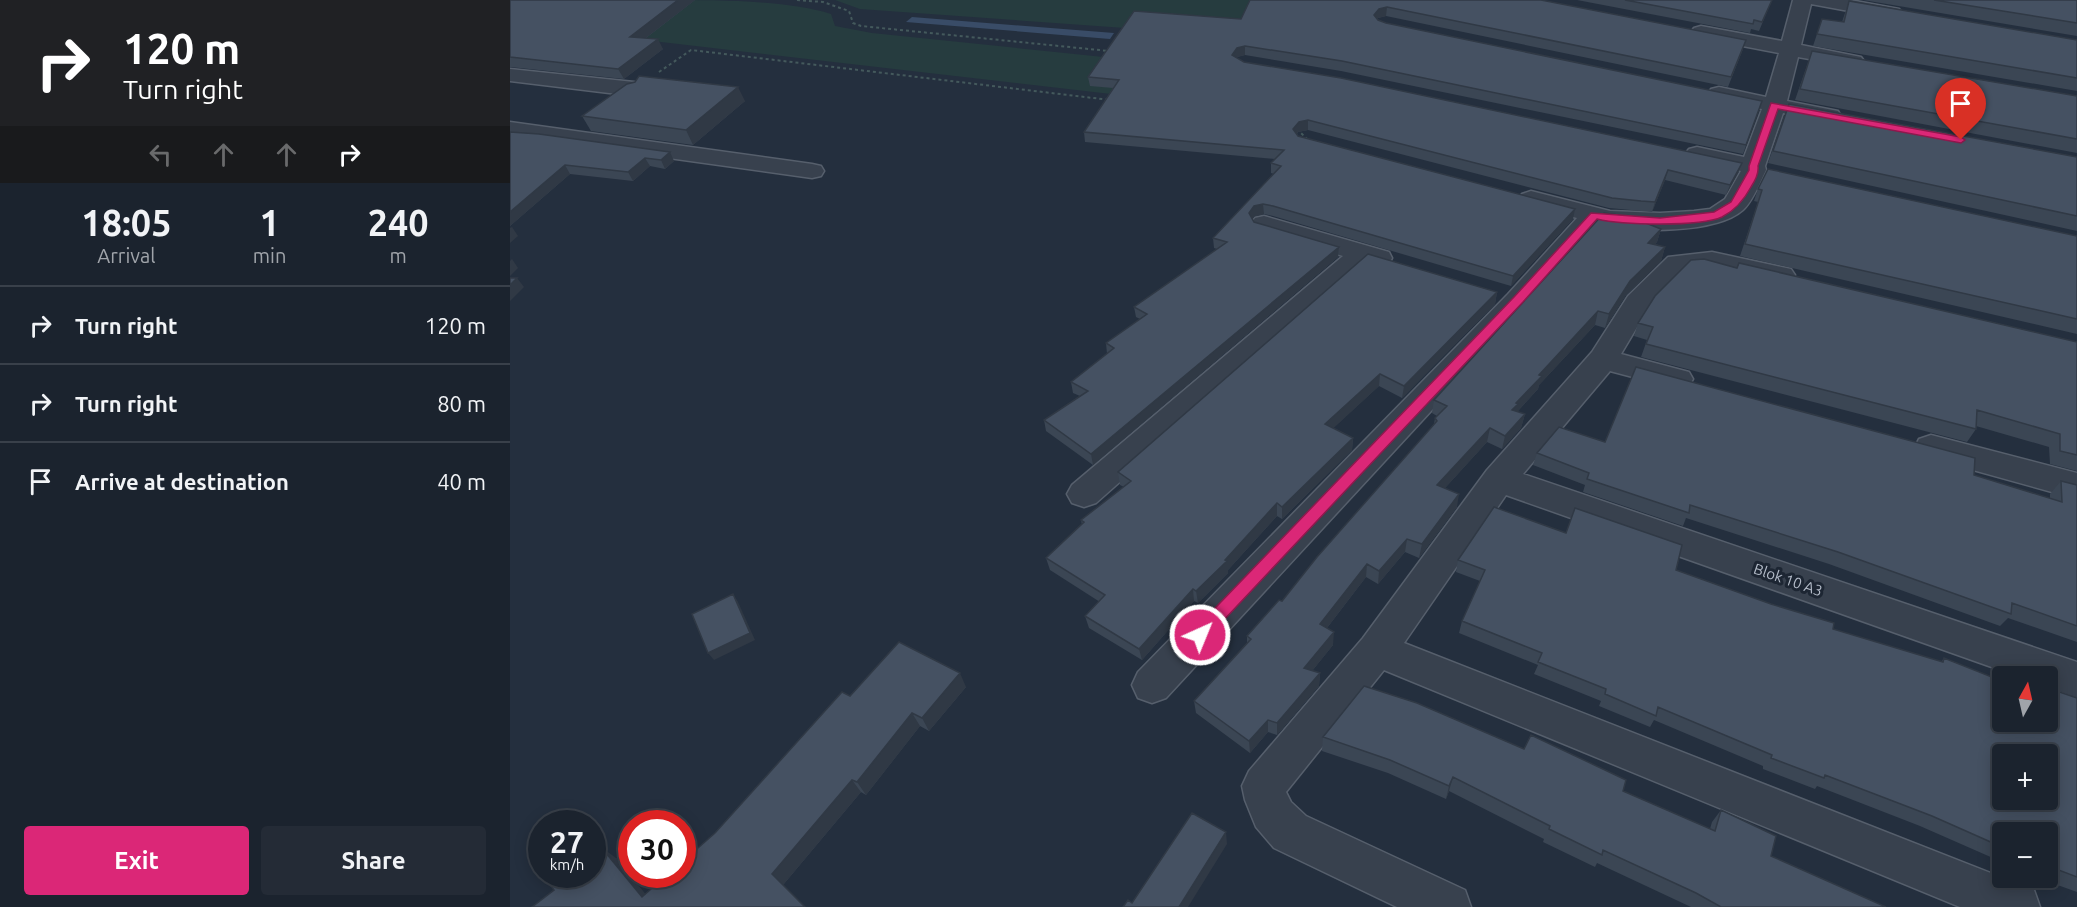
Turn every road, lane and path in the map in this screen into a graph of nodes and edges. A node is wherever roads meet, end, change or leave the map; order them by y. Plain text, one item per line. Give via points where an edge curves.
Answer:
1 (797, 0) edge
2 (1803, 0) edge
3 (1817, 0) edge
4 (1911, 16) edge
5 (1686, 30) edge
6 (1790, 50) junction
7 (1119, 52) edge
8 (1870, 64) edge
9 (510, 75) edge
10 (634, 89) joint
11 (1695, 89) edge
12 (1112, 100) edge
13 (1774, 105) junction
14 (1856, 121) edge
15 (1292, 123) edge
16 (510, 129) edge
17 (1307, 139) edge
18 (1674, 150) edge
19 (1762, 170) junction
20 (812, 171) dead end
21 (1506, 192) edge
22 (1594, 215) junction
23 (1264, 224) edge
24 (1363, 253) junction
25 (1408, 267) edge
26 (1801, 280) edge
27 (1603, 359) junction
28 (1707, 387) edge
29 (1904, 439) edge
30 (1499, 480) junction
31 (2077, 486) edge
32 (1084, 495) dead end
33 (1377, 650) junction
34 (2077, 680) edge
35 (1152, 685) dead end
36 (1448, 907) edge
37 (2016, 907) edge

1 - 7 path via 823,2 849,11 861,26
2 - 6 street
3 - 4 street
5 - 6 street
6 - 8 street
6 - 13 street
9 - 10 street
10 - 12 path via 691,50
11 - 13 street
13 - 14 street
13 - 19 street
15 - 17 path
16 - 20 street
18 - 19 street
19 - 22 street via 1735,204 1717,215 1660,222
21 - 22 street
22 - 35 street via 1507,296
23 - 24 street
24 - 25 street
24 - 32 street
26 - 27 street via 1712,260 1678,262 1638,302
27 - 28 street
27 - 30 street
29 - 31 street
30 - 33 street
30 - 34 street, Blok 10 A3
33 - 36 street via 1264,786 1265,802 1276,820 1290,831
33 - 37 street

